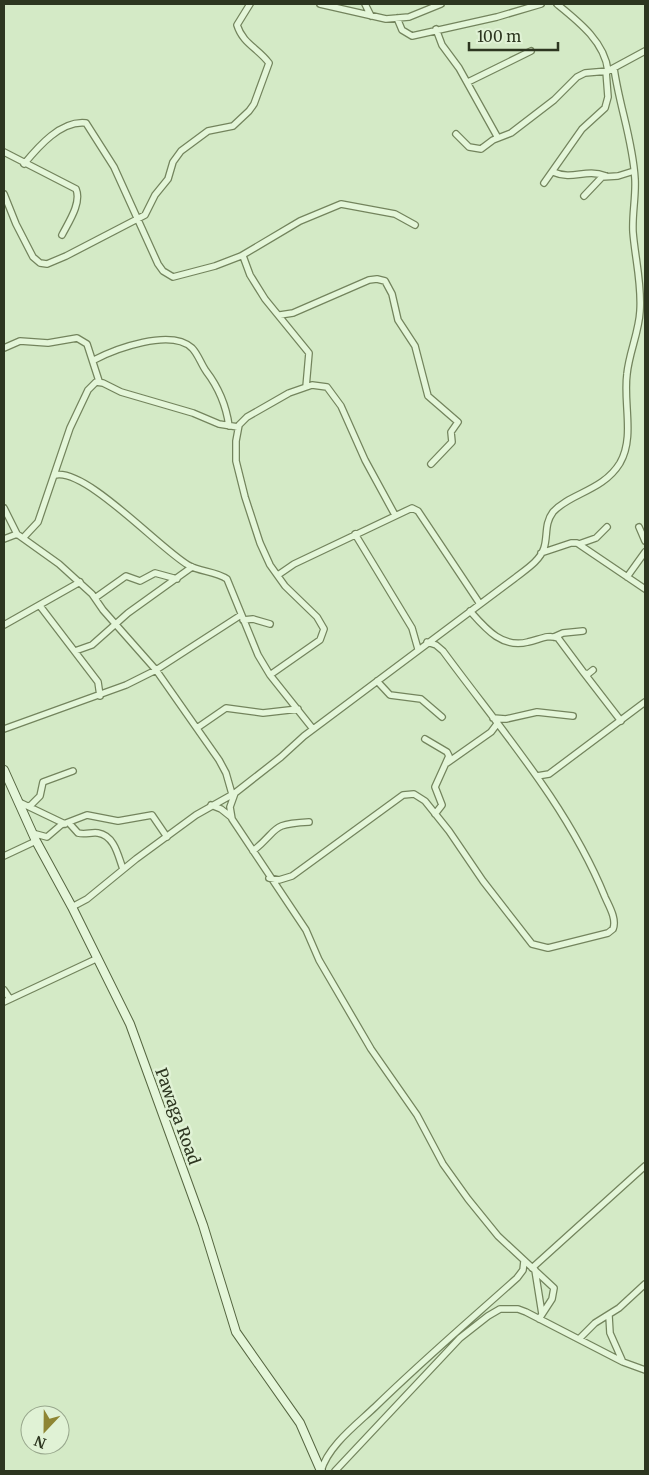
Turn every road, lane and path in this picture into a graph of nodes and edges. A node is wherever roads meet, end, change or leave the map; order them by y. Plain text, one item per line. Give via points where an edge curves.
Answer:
1 (250, 4) edge
2 (320, 4) edge
3 (365, 4) edge
4 (442, 4) edge
5 (541, 4) edge
6 (557, 4) edge
7 (371, 16) junction
8 (397, 18) junction
9 (436, 29) junction
10 (531, 51) dead end
11 (645, 51) edge
12 (614, 68) junction
13 (607, 71) junction
14 (468, 82) junction
15 (456, 134) dead end
16 (498, 138) junction
17 (4, 152) edge
18 (24, 164) junction
19 (634, 171) junction
20 (552, 172) junction
21 (606, 176) junction
22 (544, 183) dead end
23 (4, 194) edge
24 (584, 196) dead end
25 (137, 220) junction
26 (415, 225) dead end
27 (62, 235) dead end
28 (243, 256) junction
29 (280, 315) junction
30 (4, 348) edge
31 (94, 360) junction
32 (99, 381) junction
33 (306, 387) junction
34 (228, 426) junction
35 (238, 427) junction
36 (431, 464) dead end
37 (55, 475) junction
38 (4, 508) edge
39 (395, 515) junction
40 (607, 527) dead end
41 (639, 527) dead end
42 (355, 534) junction
43 (20, 536) junction
44 (4, 539) edge
45 (645, 541) edge
46 (578, 544) junction
47 (645, 552) edge
48 (541, 553) junction
49 (192, 567) junction
50 (278, 576) junction
51 (627, 577) junction
52 (177, 578) junction
53 (80, 582) junction
54 (645, 589) edge
55 (95, 598) junction
56 (480, 604) junction
57 (40, 606) junction
58 (470, 611) junction
59 (242, 617) junction
60 (117, 624) junction
61 (270, 624) dead end
62 (4, 625) edge
63 (583, 631) dead end
64 (554, 636) junction
65 (427, 642) junction
66 (418, 649) junction
67 (75, 651) junction
68 (156, 670) junction
69 (593, 670) dead end
70 (584, 673) junction
71 (270, 675) junction
72 (377, 681) junction
73 (100, 696) junction
74 (645, 702) edge
75 (298, 709) junction
76 (573, 716) dead end
77 (442, 717) dead end
78 (495, 721) junction
79 (621, 721) junction
80 (197, 728) junction
81 (4, 729) edge
82 (313, 730) junction
83 (425, 739) dead end
84 (447, 763) junction
85 (4, 770) edge
86 (73, 771) dead end
87 (537, 776) junction
88 (234, 793) junction
89 (19, 802) junction
90 (211, 805) junction
91 (30, 806) junction
92 (435, 814) junction
93 (230, 816) junction
94 (309, 822) dead end
95 (67, 824) junction
96 (32, 833) junction
97 (167, 838) junction
98 (36, 841) junction
99 (253, 852) junction
100 (4, 856) edge
101 (123, 869) junction
102 (270, 878) junction
103 (72, 907) junction
104 (98, 958) junction
105 (4, 990) edge
106 (10, 998) junction
107 (4, 1002) edge
108 (645, 1166) edge
109 (524, 1261) junction
110 (534, 1269) junction
111 (645, 1284) edge
112 (609, 1316) junction
113 (541, 1317) junction
114 (579, 1340) junction
115 (623, 1362) junction
116 (645, 1370) edge
117 (321, 1471) edge
118 (335, 1471) edge

1 - 25 street via 238,21 238,31 247,44 269,63 254,104 232,126 208,131 181,151 148,210
2 - 7 street
3 - 7 street
4 - 8 street
5 - 9 street
6 - 13 street via 596,41 605,54
7 - 8 street
8 - 9 street via 402,30 412,36
9 - 14 street via 442,45
10 - 14 street
11 - 12 street
12 - 13 street
12 - 19 street
13 - 16 street via 585,73 532,118
13 - 20 street via 605,108 582,129
14 - 16 street
15 - 16 street via 469,147 478,150
17 - 18 street
18 - 25 street via 50,137 78,123 86,123 114,168
18 - 27 street via 76,189 75,207
19 - 21 street
19 - 48 street via 633,232 640,312 627,374 625,455 616,470 600,483 554,512 547,525
20 - 21 street via 565,177 586,172
20 - 22 street
21 - 24 street
23 - 25 street via 33,257 40,263 47,264 66,256
25 - 28 street via 158,264 168,276 187,275
26 - 28 street via 395,214 341,204 300,221
28 - 29 street via 265,299
29 - 33 street via 309,353
29 - 36 street via 293,314 369,280 385,282 392,294 398,320 415,346 428,396 458,422 452,432 452,442
30 - 31 street via 20,341 48,343 77,338 87,344
31 - 32 street
31 - 34 street via 124,347 148,342 184,343 192,348 215,381 227,412
32 - 34 street via 121,392
32 - 37 street via 90,386 70,428
33 - 35 street via 248,417
33 - 39 street via 327,387 333,394
34 - 35 street
35 - 50 street via 236,451 242,486 262,549
37 - 43 street via 38,522
37 - 49 street via 66,474 88,486
38 - 43 street
39 - 42 street
39 - 56 street via 409,508 417,509
40 - 46 street via 596,538
41 - 45 street
42 - 50 street via 288,567
42 - 66 street via 412,628
43 - 44 street
43 - 53 street
46 - 48 street via 571,543
46 - 51 street
47 - 51 street
48 - 56 street via 533,563
49 - 52 street
49 - 59 street via 227,579
50 - 71 street via 317,617 324,630 320,640
51 - 54 street
52 - 55 street via 155,573 138,581 126,576
52 - 60 street
53 - 55 street
53 - 57 street
55 - 60 street
56 - 58 street
57 - 62 street
57 - 67 street
58 - 64 street via 496,638 511,643 528,643
58 - 65 street
59 - 61 street
59 - 68 street
59 - 71 street
60 - 67 street via 90,646
60 - 68 street
63 - 64 street
64 - 70 street
65 - 66 street
65 - 78 street via 443,651
66 - 72 street
67 - 73 street via 98,682
68 - 73 street
68 - 80 street
69 - 70 street
70 - 79 street
71 - 75 street
72 - 77 street via 390,695 421,699
72 - 82 street
73 - 81 street
74 - 79 street
75 - 80 street via 263,712 226,708
75 - 82 street
76 - 78 street via 537,712
78 - 84 street via 491,732
78 - 87 street
79 - 87 street via 549,774
80 - 88 street via 224,770
82 - 88 street
83 - 84 street via 448,754
84 - 92 street via 435,787 442,805
85 - 89 main road, Pawaga Road
86 - 91 street via 43,782 40,796
87 - 92 street via 563,813 594,869 614,919 613,929 608,933 548,948 532,944
88 - 90 street
88 - 93 street
89 - 91 street
89 - 96 main road, Pawaga Road
90 - 93 street
90 - 97 street
91 - 95 street
92 - 102 street via 419,795 403,795 292,876 279,880
93 - 99 street
94 - 99 street via 283,824
95 - 96 street via 47,836
95 - 97 street via 87,815 118,821 152,815
95 - 101 street via 78,833 97,833 108,837 118,852
96 - 98 main road, Pawaga Road
97 - 101 street
98 - 100 street
98 - 103 main road, Pawaga Road
99 - 102 street
101 - 103 street via 92,896
102 - 109 street via 306,930 319,960 371,1049 416,1115 443,1164 498,1236
103 - 104 main road, Pawaga Road
104 - 106 street
104 - 117 main road, Pawaga Road via 130,1024 149,1074 203,1225 236,1332 300,1423
105 - 106 street
106 - 107 street
108 - 110 street
109 - 110 street
109 - 117 street via 523,1270 517,1278 363,1418 324,1461
110 - 113 street
110 - 113 street via 554,1288 552,1299
111 - 112 street
112 - 114 street via 595,1323
112 - 115 street via 610,1333
113 - 114 street
113 - 118 street via 509,1308 488,1316 447,1352
114 - 115 street
115 - 116 street

